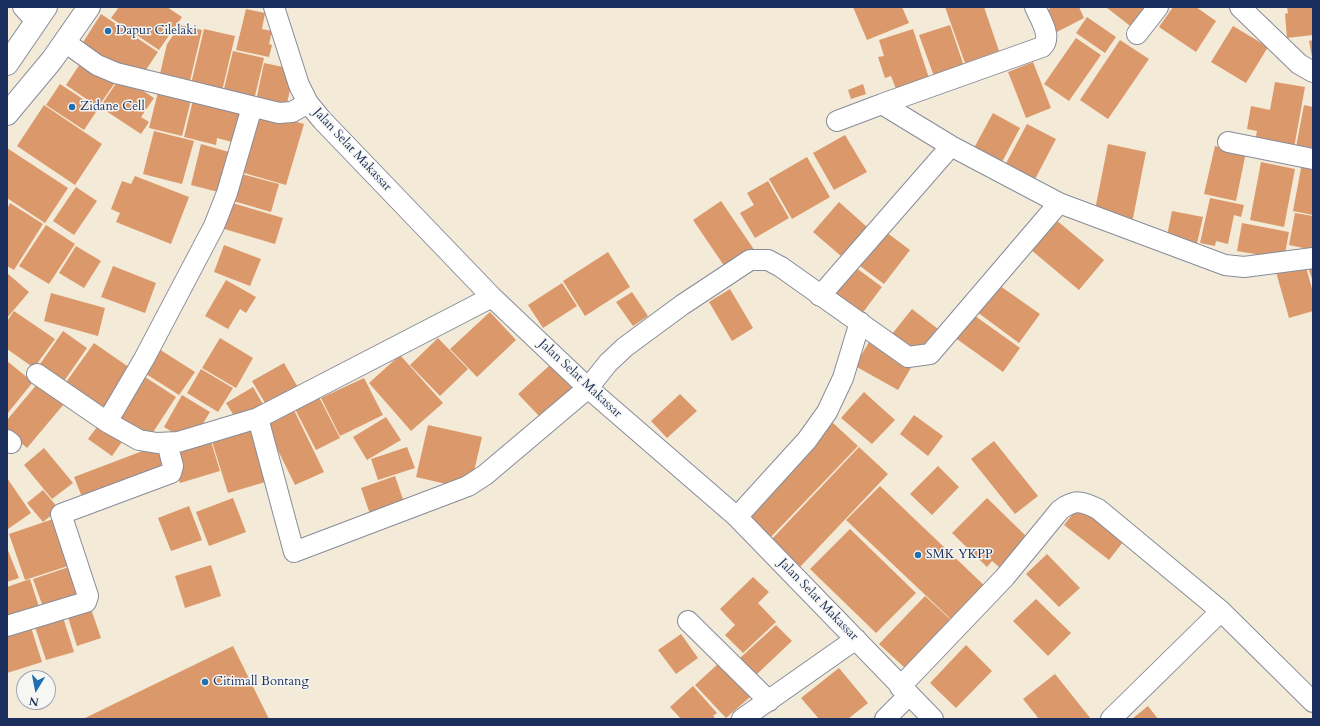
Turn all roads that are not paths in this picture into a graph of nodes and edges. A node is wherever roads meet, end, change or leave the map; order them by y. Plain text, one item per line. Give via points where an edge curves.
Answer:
1 (89, 7) edge
2 (274, 7) edge
3 (1035, 7) edge
4 (1158, 7) edge
5 (1240, 7) edge
6 (35, 12) edge
7 (1137, 34) dead end
8 (65, 42) junction
9 (7, 64) edge
10 (1313, 72) edge
11 (308, 103) junction
12 (882, 104) junction
13 (252, 107) junction
14 (7, 114) edge
15 (837, 121) dead end
16 (1228, 142) dead end
17 (951, 146) junction
18 (1313, 159) edge
19 (1059, 203) junction
20 (1313, 258) edge
21 (820, 296) junction
22 (492, 297) junction
23 (860, 322) junction
24 (37, 374) dead end
25 (588, 388) junction
26 (258, 418) junction
27 (107, 422) junction
28 (167, 444) junction
29 (737, 517) junction
30 (1221, 611) junction
31 (688, 621) dead end
32 (7, 626) edge
33 (856, 639) junction
34 (904, 691) junction
35 (769, 701) junction
36 (1313, 702) edge
37 (742, 719) edge
38 (885, 719) edge
39 (933, 719) edge
40 (1112, 719) edge

1 - 8 street
2 - 11 street, Jalan Selat Makassar via 299,85
3 - 12 street via 1047,37 1042,48
4 - 7 street
5 - 10 street via 1299,64
6 - 9 street
8 - 13 street via 97,65 116,73
8 - 14 street
11 - 13 street via 285,114
11 - 22 street, Jalan Selat Makassar
12 - 15 street
12 - 17 street
13 - 27 street via 230,186 214,226 144,359
16 - 18 street
17 - 19 street
17 - 21 street
19 - 20 street via 1225,265 1244,267
19 - 23 street via 930,354 908,357
21 - 23 street
21 - 25 street via 782,267 768,260 750,260 625,347
22 - 25 street, Jalan Selat Makassar
22 - 26 street
23 - 29 street via 842,378 827,412 807,440
24 - 27 street
25 - 26 street via 485,475 468,486 294,552
25 - 29 street, Jalan Selat Makassar
26 - 28 street
27 - 28 street via 139,440
28 - 32 street via 173,466 170,473 61,514 88,596 86,602
29 - 33 street, Jalan Selat Makassar
30 - 34 street via 1098,509 1083,502 1069,503 1060,510 1005,577
30 - 36 street
30 - 40 street
31 - 35 street
33 - 34 street, Jalan Selat Makassar
33 - 35 street
34 - 38 street
34 - 39 street, Jalan Selat Makassar
35 - 37 street

